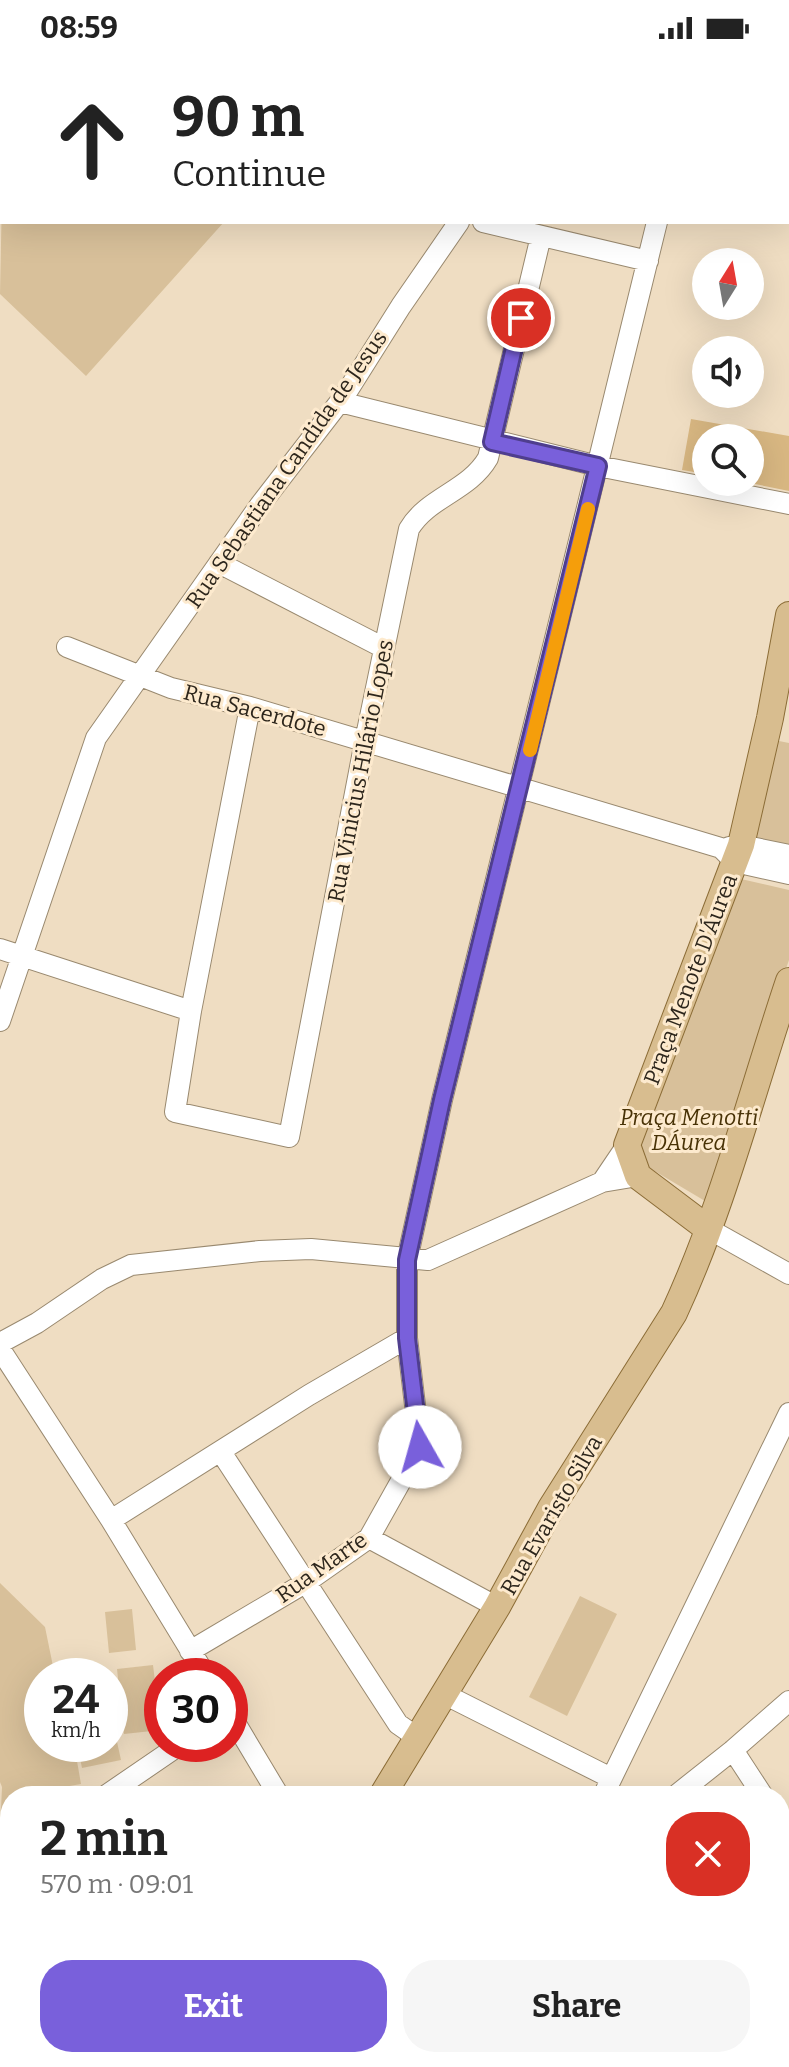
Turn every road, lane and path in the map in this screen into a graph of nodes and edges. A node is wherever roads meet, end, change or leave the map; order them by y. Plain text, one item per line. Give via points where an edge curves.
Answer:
1 (458, 224) edge
2 (491, 224) edge
3 (657, 224) edge
4 (541, 236) junction
5 (648, 261) junction
6 (340, 402) junction
7 (492, 442) junction
8 (598, 466) junction
9 (789, 504) edge
10 (219, 563) junction
11 (789, 615) edge
12 (67, 647) dead end
13 (384, 648) junction
14 (139, 676) junction
15 (250, 707) junction
16 (779, 729) edge
17 (365, 741) junction
18 (521, 787) junction
19 (733, 852) junction
20 (789, 855) edge
21 (789, 874) edge
22 (0, 949) edge
23 (23, 957) junction
24 (789, 981) edge
25 (191, 1011) junction
26 (0, 1021) edge
27 (627, 1145) junction
28 (638, 1176) junction
29 (602, 1182) junction
30 (707, 1228) junction
31 (407, 1260) junction
32 (789, 1274) edge
33 (407, 1338) junction
34 (0, 1343) edge
35 (0, 1349) edge
36 (789, 1413) edge
37 (221, 1452) junction
38 (111, 1520) junction
39 (369, 1538) junction
40 (305, 1583) junction
41 (497, 1607) junction
42 (190, 1651) junction
43 (194, 1658) edge
44 (444, 1694) junction
45 (789, 1701) edge
46 (418, 1738) junction
47 (248, 1744) edge
48 (733, 1750) junction
49 (155, 1762) edge
50 (120, 1786) edge
51 (273, 1786) edge
52 (388, 1786) edge
53 (605, 1786) edge
54 (607, 1786) edge
55 (688, 1786) edge
56 (756, 1786) edge

1 - 6 street, Rua Sebastiana Candida de Jesus
2 - 4 street
3 - 5 street, Rua Marte
4 - 5 street
4 - 7 street, Rua Vinicius Hilário Lopes
5 - 8 street, Rua Marte
6 - 7 street
6 - 10 street, Rua Sebastiana Candida de Jesus
7 - 8 street
7 - 13 street, Rua Vinicius Hilário Lopes via 480,471 418,514 409,529
8 - 9 street
8 - 18 street, Rua Marte
10 - 13 street
10 - 14 street, Rua Sebastiana Candida de Jesus
11 - 16 main road, Praça Menote D'Áurea
12 - 14 street, Rua Sacerdote
13 - 17 street, Rua Vinicius Hilário Lopes
14 - 15 street, Rua Sacerdote
14 - 23 street, Rua Sebastiana Candida de Jesus via 96,738
15 - 17 street, Rua Sacerdote
15 - 25 street
16 - 19 main road, Praça Menote D'Áurea
17 - 18 street, Rua Sacerdote
17 - 25 street, Rua Vinicius Hilário Lopes via 289,1137 175,1112
18 - 19 street, Rua Sacerdote
18 - 31 street, Rua Marte
19 - 20 street, Praça Menote D'Áurea
19 - 21 street, Praça Menote D'Áurea
19 - 27 main road, Praça Menote D'Áurea
22 - 23 street
23 - 25 street
23 - 26 street, Rua Sebastiana Candida de Jesus
24 - 30 main road
27 - 28 main road
27 - 29 street
28 - 29 street
28 - 30 main road
29 - 31 street via 428,1260
30 - 32 street
30 - 41 main road, Rua Evaristo Silva via 674,1313 551,1508
31 - 33 street, Rua Marte
31 - 34 street via 299,1249 131,1265
33 - 37 street
33 - 39 street, Rua Marte via 420,1447
35 - 38 street
36 - 54 street
37 - 38 street
37 - 40 street
38 - 42 street
39 - 40 street, Rua Marte
39 - 41 street
40 - 42 street, Rua Marte
40 - 46 street via 398,1724
41 - 44 main road, Rua Evaristo Silva
42 - 43 street
44 - 46 main road, Rua Evaristo Silva
44 - 53 street
45 - 48 street
46 - 52 main road, Rua Evaristo Silva
47 - 51 street
48 - 55 street
48 - 56 street
49 - 50 street

